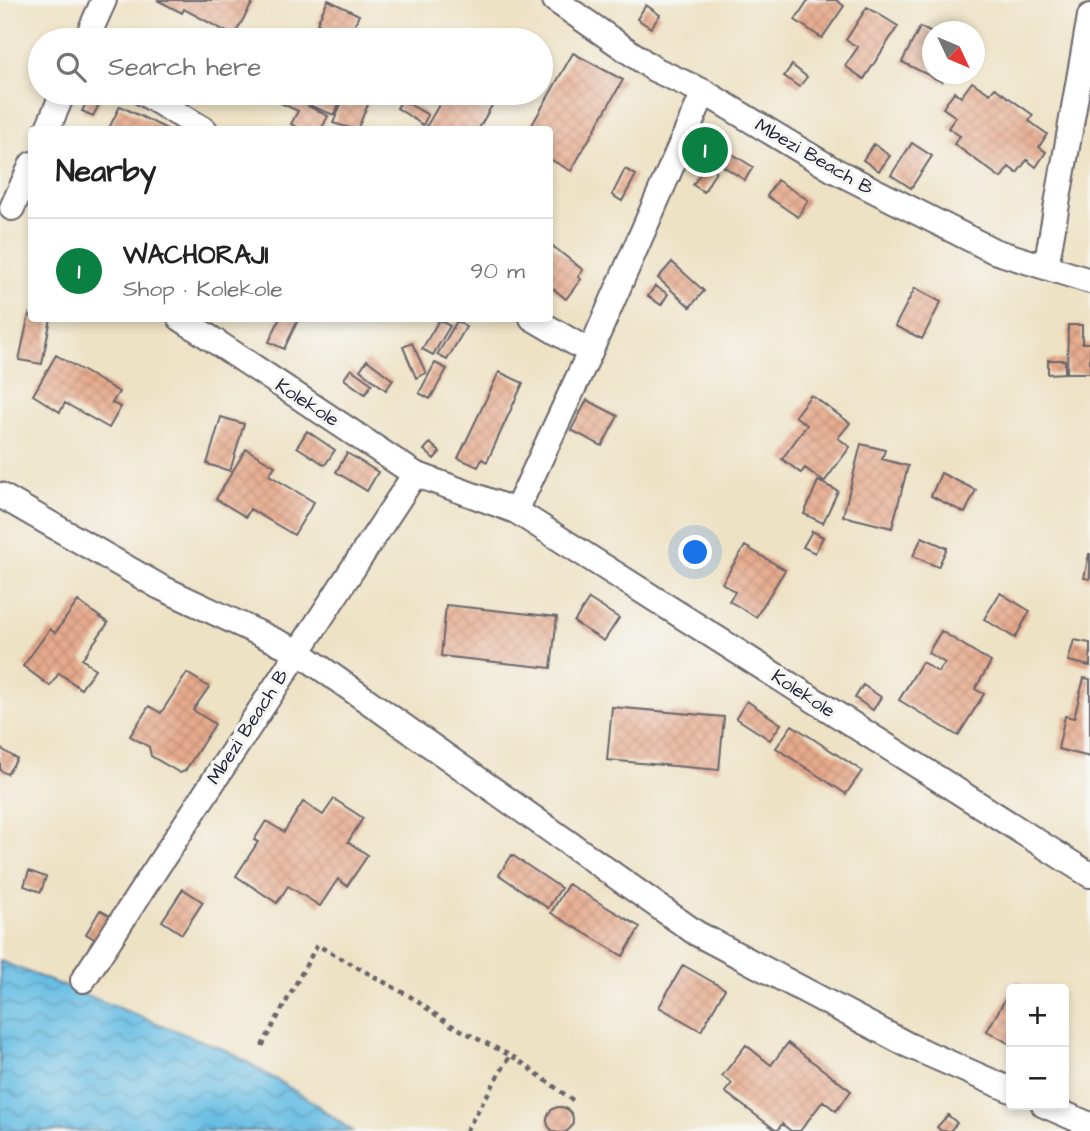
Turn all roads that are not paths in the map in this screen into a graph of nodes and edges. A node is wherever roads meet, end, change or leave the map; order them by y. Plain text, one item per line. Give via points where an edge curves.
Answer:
1 (104, 0) edge
2 (570, 4) edge
3 (1090, 16) edge
4 (91, 28) edge
5 (704, 92) junction
6 (58, 105) edge
7 (163, 105) edge
8 (49, 126) edge
9 (198, 126) edge
10 (28, 175) edge
11 (15, 209) edge
12 (1046, 267) junction
13 (1090, 281) edge
14 (186, 322) edge
15 (539, 322) edge
16 (590, 352) junction
17 (415, 474) junction
18 (0, 495) edge
19 (516, 510) junction
20 (297, 651) junction
21 (1090, 875) edge
22 (83, 980) dead end
23 (1006, 1088) edge
24 (1056, 1110) edge
25 (1090, 1125) edge

1 - 4 street
2 - 5 street, Mbezi Beach B via 654,69
3 - 12 street
5 - 12 street, Mbezi Beach B via 909,210 994,251
5 - 16 street
6 - 8 street
7 - 9 street
10 - 11 street
12 - 13 street, Mbezi Beach B
14 - 17 street, Kolekole
15 - 16 street
16 - 19 street
17 - 19 street, Kolekole
17 - 20 street, Mbezi Beach B
18 - 20 street via 160,587
19 - 21 street, Kolekole
20 - 22 street, Mbezi Beach B
20 - 23 street via 696,933 908,1045
24 - 25 street

